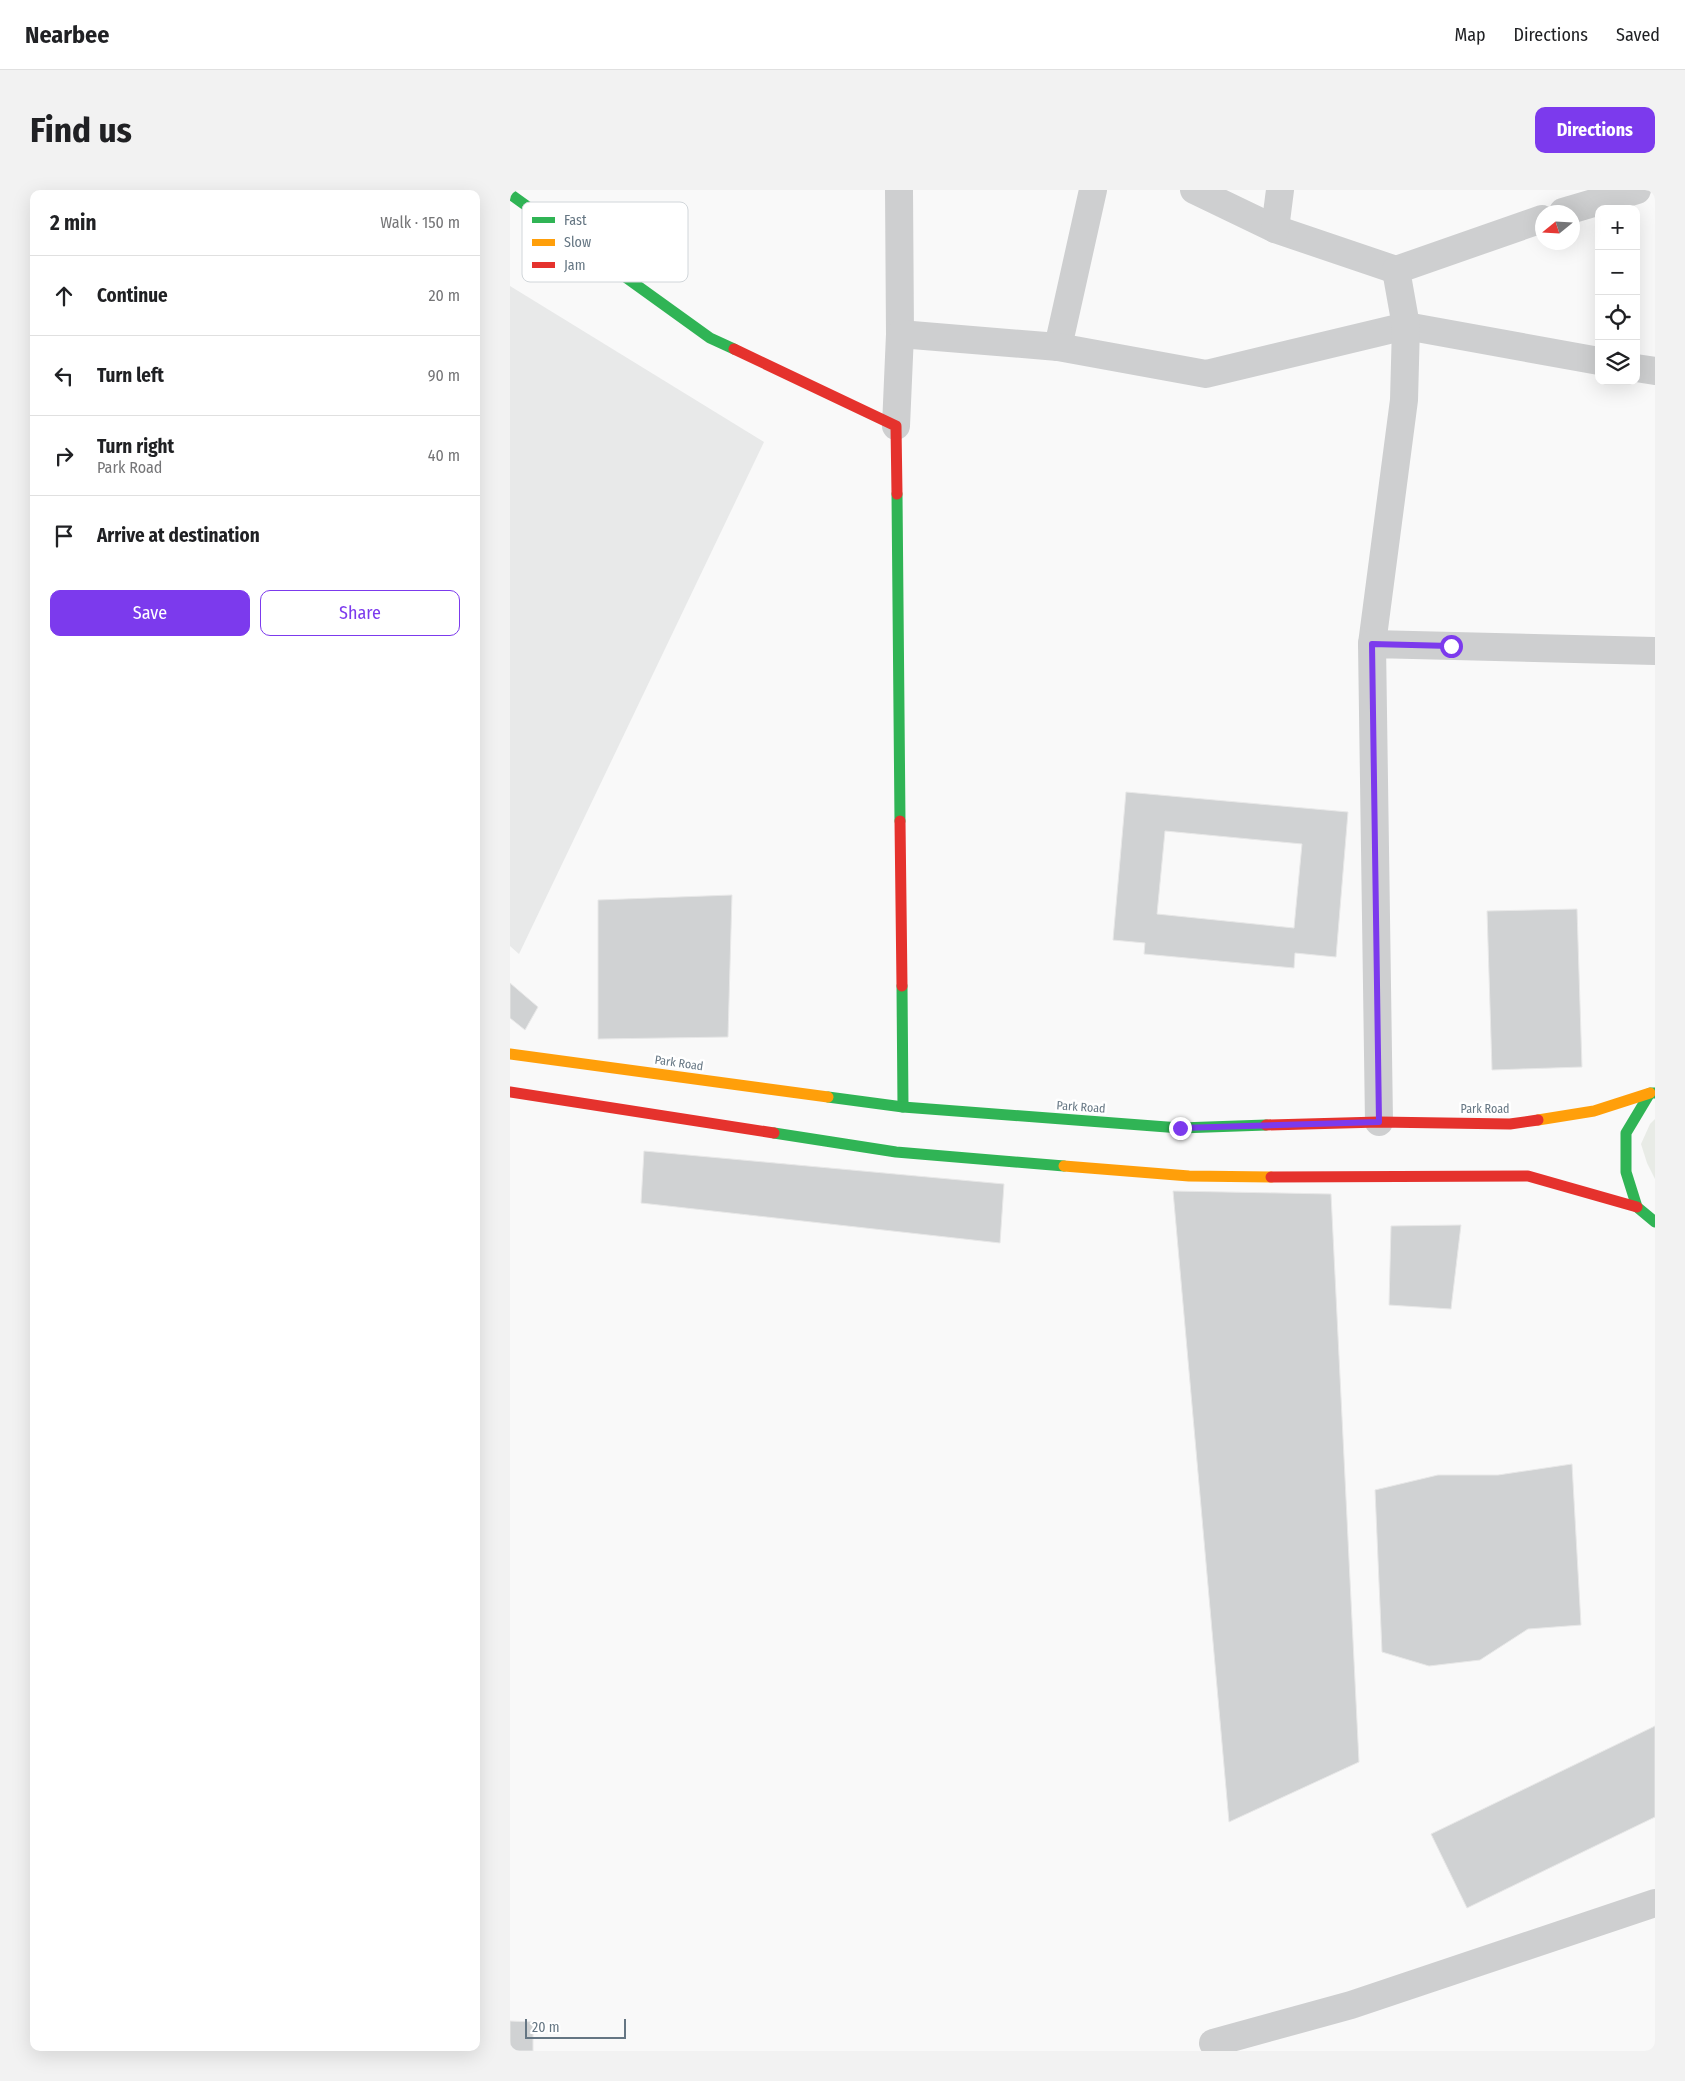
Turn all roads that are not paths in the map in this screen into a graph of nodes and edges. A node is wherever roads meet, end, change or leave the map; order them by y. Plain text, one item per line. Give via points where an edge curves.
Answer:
1 (899, 190) edge
2 (1093, 190) edge
3 (1194, 190) edge
4 (1280, 190) edge
5 (1637, 190) edge
6 (510, 194) edge
7 (522, 203) edge
8 (1580, 207) edge
9 (1535, 221) edge
10 (1274, 229) junction
11 (1396, 270) junction
12 (632, 282) edge
13 (1406, 326) junction
14 (900, 334) junction
15 (1058, 347) junction
16 (1595, 360) edge
17 (1640, 369) edge
18 (1655, 372) edge
19 (896, 426) junction
20 (1372, 644) junction
21 (1655, 650) edge
22 (510, 1054) edge
23 (510, 1092) edge
24 (1652, 1093) edge
25 (903, 1107) junction
26 (1379, 1122) junction
27 (1637, 1207) junction
28 (1655, 1222) edge
29 (1655, 1903) edge
30 (1213, 2043) dead end

1 - 14 street
2 - 15 street
3 - 10 street
4 - 10 street
5 - 8 street
6 - 7 main road
9 - 11 street
10 - 11 street
11 - 13 street
12 - 19 main road via 710,338
13 - 15 street via 1206,374
13 - 16 street
13 - 20 street via 1404,400
14 - 15 street
14 - 19 street
17 - 18 street
19 - 25 main road
20 - 21 street
20 - 26 street
22 - 25 main road, Park Road
23 - 27 main road via 896,1152 1189,1176 1528,1176
24 - 26 main road, Park Road via 1594,1111 1510,1124
24 - 27 main road via 1626,1133 1626,1172
25 - 26 main road, Park Road via 1180,1128
27 - 28 main road
29 - 30 street via 1351,2005

